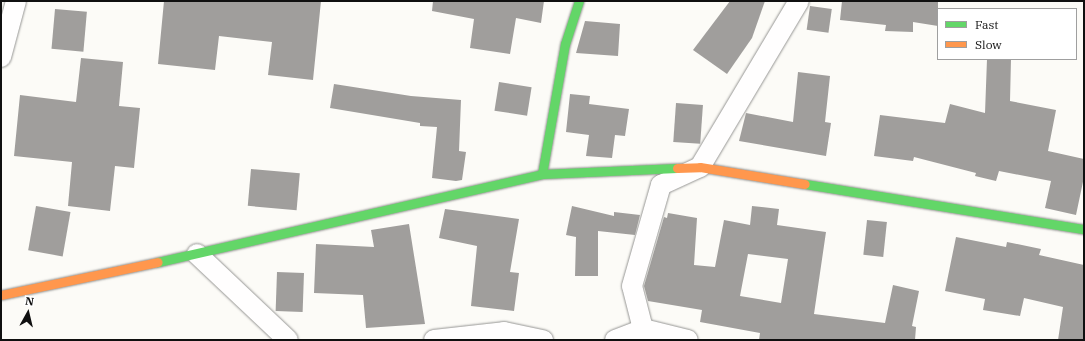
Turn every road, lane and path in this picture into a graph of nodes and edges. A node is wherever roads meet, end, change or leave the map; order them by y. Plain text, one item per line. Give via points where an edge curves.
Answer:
1 (16, 1) edge
2 (579, 1) edge
3 (799, 1) edge
4 (1, 57) edge
5 (700, 167) junction
6 (542, 174) junction
7 (1084, 229) edge
8 (197, 254) junction
9 (1, 295) edge
10 (643, 329) junction
11 (288, 340) edge
12 (434, 340) edge
13 (543, 340) edge
14 (615, 340) edge
15 (688, 340) edge

1 - 4 street
2 - 6 street via 565,44
3 - 5 street
5 - 6 street
5 - 7 street
5 - 10 street via 662,185 632,286
6 - 8 street
8 - 9 street
8 - 11 street
10 - 14 street
10 - 15 street
12 - 13 street via 504,332

